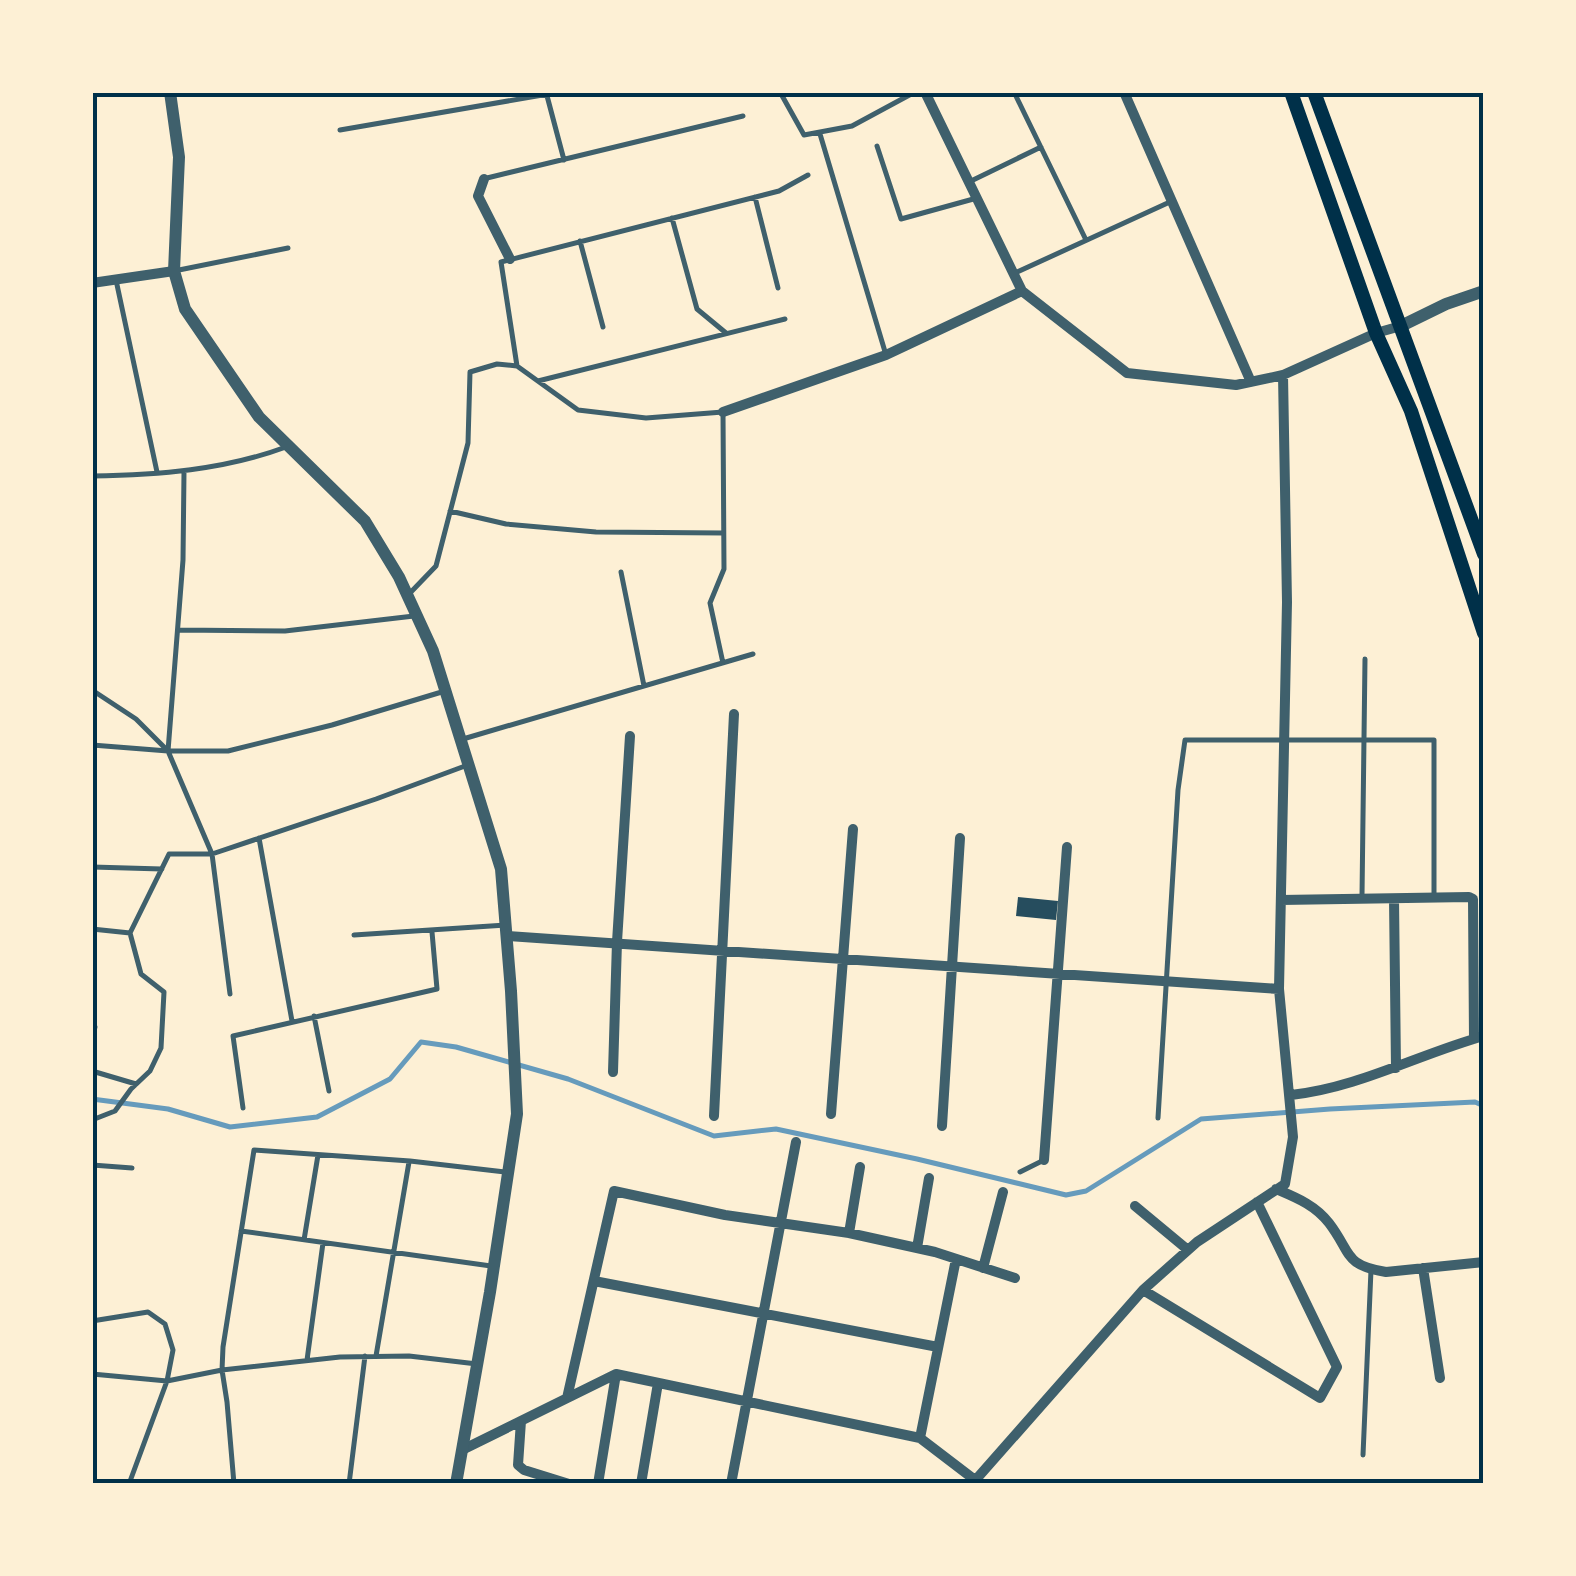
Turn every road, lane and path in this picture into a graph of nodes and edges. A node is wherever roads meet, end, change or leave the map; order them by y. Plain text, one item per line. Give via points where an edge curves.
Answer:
1 (170, 92) edge
2 (560, 92) edge
3 (780, 92) edge
4 (915, 92) edge
5 (925, 92) edge
6 (1014, 92) edge
7 (1124, 92) edge
8 (1291, 92) edge
9 (1314, 92) edge
10 (546, 94) edge
11 (743, 116) dead end
12 (340, 130) dead end
13 (820, 134) junction
14 (877, 146) dead end
15 (1041, 148) junction
16 (564, 160) junction
17 (808, 175) dead end
18 (484, 179) joint
19 (969, 182) junction
20 (755, 196) junction
21 (977, 198) junction
22 (1172, 202) junction
23 (672, 218) junction
24 (1086, 240) junction
25 (580, 241) junction
26 (288, 248) dead end
27 (510, 259) junction
28 (174, 271) junction
29 (1013, 274) junction
30 (116, 280) junction
31 (92, 283) edge
32 (778, 288) dead end
33 (1022, 291) junction
34 (1484, 291) edge
35 (785, 319) dead end
36 (1400, 326) junction
37 (603, 327) dead end
38 (1376, 333) junction
39 (727, 334) junction
40 (886, 354) junction
41 (517, 366) junction
42 (1283, 375) junction
43 (538, 381) junction
44 (1252, 382) junction
45 (723, 412) junction
46 (289, 446) junction
47 (184, 472) junction
48 (158, 473) junction
49 (92, 476) edge
50 (450, 512) junction
51 (723, 533) junction
52 (1484, 554) edge
53 (621, 572) dead end
54 (408, 595) junction
55 (416, 616) junction
56 (178, 630) junction
57 (1484, 633) edge
58 (753, 654) dead end
59 (1365, 659) dead end
60 (723, 663) junction
61 (644, 686) junction
62 (92, 690) edge
63 (445, 691) junction
64 (734, 714) dead end
65 (630, 736) dead end
66 (460, 740) junction
67 (1364, 741) junction
68 (1284, 742) junction
69 (92, 745) edge
70 (168, 752) junction
71 (468, 764) junction
72 (853, 830) dead end
73 (260, 838) junction
74 (960, 838) dead end
75 (1067, 847) dead end
76 (212, 854) junction
77 (92, 866) edge
78 (162, 869) junction
79 (1434, 898) junction
80 (1362, 899) junction
81 (1394, 899) junction
82 (1281, 900) junction
83 (92, 929) edge
84 (507, 931) junction
85 (432, 932) junction
86 (130, 933) junction
87 (354, 935) dead end
88 (618, 942) junction
89 (722, 951) junction
90 (843, 959) junction
91 (952, 966) junction
92 (1058, 974) junction
93 (1167, 981) junction
94 (1279, 989) junction
95 (230, 994) dead end
96 (314, 1016) junction
97 (292, 1021) junction
98 (92, 1027) edge
99 (1479, 1038) edge
100 (92, 1039) edge
101 (1396, 1068) junction
102 (92, 1071) edge
103 (613, 1072) dead end
104 (133, 1086) junction
105 (328, 1090) dead end
106 (1291, 1098) junction
107 (243, 1108) dead end
108 (831, 1114) dead end
109 (714, 1116) dead end
110 (1158, 1118) dead end
111 (92, 1120) edge
112 (942, 1126) dead end
113 (796, 1142) dead end
114 (318, 1154) junction
115 (1044, 1160) joint
116 (410, 1161) junction
117 (92, 1166) edge
118 (860, 1167) dead end
119 (132, 1168) dead end
120 (508, 1172) junction
121 (1020, 1172) dead end
122 (928, 1178) dead end
123 (1276, 1190) junction
124 (1003, 1192) dead end
125 (1257, 1202) junction
126 (1135, 1206) dead end
127 (781, 1222) junction
128 (241, 1231) junction
129 (849, 1233) junction
130 (304, 1240) junction
131 (324, 1242) junction
132 (917, 1248) junction
133 (1188, 1250) junction
134 (394, 1253) junction
135 (956, 1259) junction
136 (1484, 1262) edge
137 (494, 1267) junction
138 (982, 1268) junction
139 (1423, 1268) junction
140 (1371, 1270) junction
141 (1015, 1278) dead end
142 (594, 1280) junction
143 (1142, 1290) junction
144 (763, 1313) junction
145 (92, 1320) edge
146 (938, 1347) junction
147 (364, 1356) junction
148 (376, 1356) junction
149 (307, 1360) junction
150 (477, 1364) junction
151 (222, 1370) junction
152 (92, 1374) edge
153 (616, 1374) junction
154 (1440, 1378) dead end
155 (166, 1381) junction
156 (658, 1383) junction
157 (567, 1398) junction
158 (746, 1401) junction
159 (522, 1420) junction
160 (920, 1438) junction
161 (462, 1450) junction
162 (1363, 1454) dead end
163 (974, 1482) edge
164 (129, 1484) edge
165 (234, 1484) edge
166 (350, 1484) edge
167 (456, 1484) edge
168 (568, 1484) edge
169 (598, 1484) edge
170 (641, 1484) edge
171 (731, 1484) edge

1 - 28 street via 179,157
2 - 10 lane
3 - 13 lane via 804,135
4 - 13 lane via 852,126
5 - 19 street
6 - 15 lane
7 - 22 street
8 - 38 main road
9 - 36 main road
10 - 12 lane
10 - 16 lane
11 - 16 lane
13 - 40 lane
14 - 21 lane via 901,219
15 - 19 lane
15 - 24 lane
16 - 18 lane
17 - 20 lane
18 - 27 street via 478,196
19 - 21 street
20 - 23 lane
20 - 32 lane
21 - 29 street
22 - 24 lane
22 - 44 street
23 - 25 lane
23 - 39 lane via 697,309
24 - 29 lane
25 - 27 lane
25 - 37 lane
26 - 28 lane
27 - 41 lane via 501,262
28 - 30 street
28 - 46 street via 185,309 258,418
29 - 33 street
30 - 31 street
30 - 48 lane
33 - 40 street
33 - 44 street via 1127,373
34 - 36 street
35 - 39 lane
36 - 38 street
36 - 52 main road
38 - 42 street
38 - 57 main road via 1412,411
39 - 43 lane
40 - 45 street
41 - 43 lane
41 - 50 lane via 470,372 468,443
42 - 44 street
42 - 68 street
43 - 45 lane via 578,410 646,418
45 - 51 lane
46 - 47 lane
46 - 54 street via 365,521
47 - 48 lane
47 - 56 lane
48 - 49 lane
50 - 51 lane via 596,532
50 - 54 lane via 436,566
51 - 60 lane via 724,569 710,602
53 - 61 lane
54 - 55 street
55 - 56 lane via 284,631
55 - 63 street
56 - 70 lane
58 - 60 lane
59 - 67 lane
60 - 61 lane
61 - 66 lane
62 - 70 lane via 136,718
63 - 66 street
63 - 70 lane via 228,751
64 - 89 street
65 - 88 street
66 - 71 street
67 - 68 lane
67 - 79 lane via 1434,740
67 - 80 lane
68 - 82 street
68 - 93 lane via 1185,740
69 - 70 lane
70 - 76 lane
71 - 73 lane
71 - 84 street via 501,869
72 - 90 street
73 - 76 lane
73 - 97 lane
74 - 91 street
75 - 92 street
76 - 78 lane via 169,854
76 - 95 lane
77 - 78 lane
78 - 86 lane
79 - 81 street
79 - 99 street via 1473,899
80 - 81 street
80 - 82 street
81 - 101 street
82 - 94 street
83 - 86 lane
84 - 85 lane
84 - 88 street
84 - 120 street via 518,1114
85 - 87 lane
85 - 96 lane via 437,989
86 - 104 lane via 141,974 164,992 161,1048
88 - 89 street
88 - 103 street
89 - 90 street
89 - 109 street
90 - 91 street
90 - 108 street
91 - 92 street
91 - 112 street
92 - 93 street
92 - 115 street
93 - 94 street
93 - 110 lane
94 - 106 street
96 - 97 lane
96 - 105 lane
97 - 107 lane via 232,1036
98 - 100 lane
99 - 101 street
101 - 106 street
102 - 104 lane
104 - 111 lane via 116,1111
106 - 123 street via 1293,1136 1285,1184
113 - 127 street
114 - 116 lane
114 - 128 lane via 254,1150
114 - 130 lane
115 - 121 lane
116 - 120 lane
116 - 134 lane
117 - 119 lane
118 - 129 street
120 - 137 street
122 - 132 street
123 - 125 street
123 - 140 street via 1306,1201 1328,1221 1353,1262
124 - 138 street
125 - 133 street
125 - 143 street via 1338,1368 1320,1398
126 - 133 street
127 - 129 street
127 - 142 street via 614,1191
127 - 144 street
128 - 130 lane
128 - 151 lane
129 - 132 street
130 - 131 lane
131 - 134 lane
131 - 149 lane
132 - 135 street
133 - 143 street
134 - 137 lane
134 - 148 lane
135 - 138 street
135 - 146 street
136 - 139 street
137 - 150 street
138 - 141 street
139 - 140 street
139 - 154 street
140 - 162 lane
142 - 144 street
142 - 157 street
143 - 163 street
144 - 146 street
144 - 158 street
145 - 155 lane via 148,1312 165,1324 173,1350
146 - 160 street
147 - 148 lane
147 - 149 lane
147 - 166 lane
148 - 150 lane
149 - 151 lane
150 - 161 street
151 - 155 lane
151 - 165 lane
152 - 155 lane
153 - 156 street
153 - 157 street
153 - 169 street
155 - 164 lane
156 - 158 street
156 - 170 street
157 - 159 street
158 - 160 street
158 - 171 street
159 - 161 street
159 - 168 street via 518,1464
160 - 163 street
161 - 167 street

